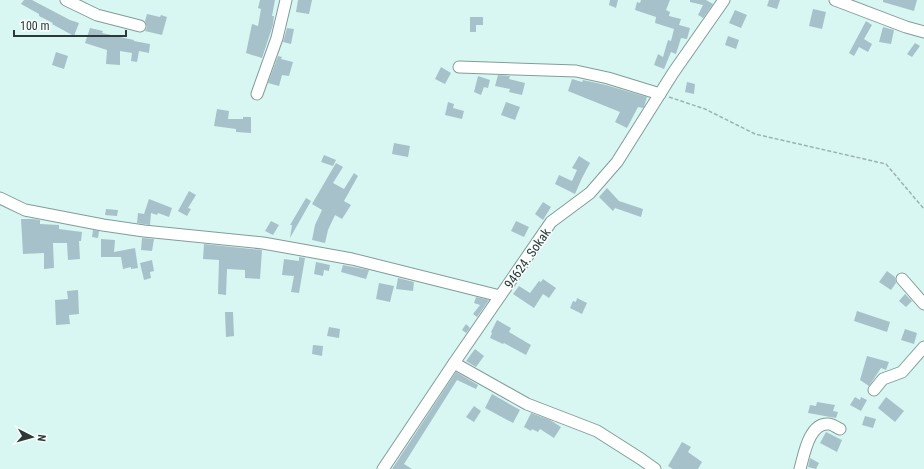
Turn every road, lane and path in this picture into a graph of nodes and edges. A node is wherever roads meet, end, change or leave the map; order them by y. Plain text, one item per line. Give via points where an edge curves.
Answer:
1 (66, 0) edge
2 (286, 0) edge
3 (724, 0) edge
4 (834, 0) edge
5 (140, 26) dead end
6 (924, 32) edge
7 (459, 67) dead end
8 (257, 94) dead end
9 (660, 94) junction
10 (0, 198) edge
11 (924, 209) edge
12 (902, 279) dead end
13 (500, 296) junction
14 (924, 304) edge
15 (924, 347) edge
16 (454, 363) junction
17 (874, 390) dead end
18 (840, 430) dead end
19 (383, 469) edge
20 (655, 469) edge
21 (800, 469) edge

1 - 5 street via 97,15
2 - 8 street via 277,38
3 - 9 street, 94624. Sokak
4 - 6 street
7 - 9 street via 576,71
9 - 11 path via 705,109 754,134 886,164
9 - 13 street, 94624. Sokak via 617,162 590,194 551,222
10 - 13 street via 25,210 103,225 262,243 352,259
12 - 14 street
13 - 16 street, 94624. Sokak
15 - 17 street via 902,372 883,379
16 - 19 street, 94624. Sokak
16 - 20 street via 527,404 597,431
18 - 21 street via 830,424 820,425 810,435

